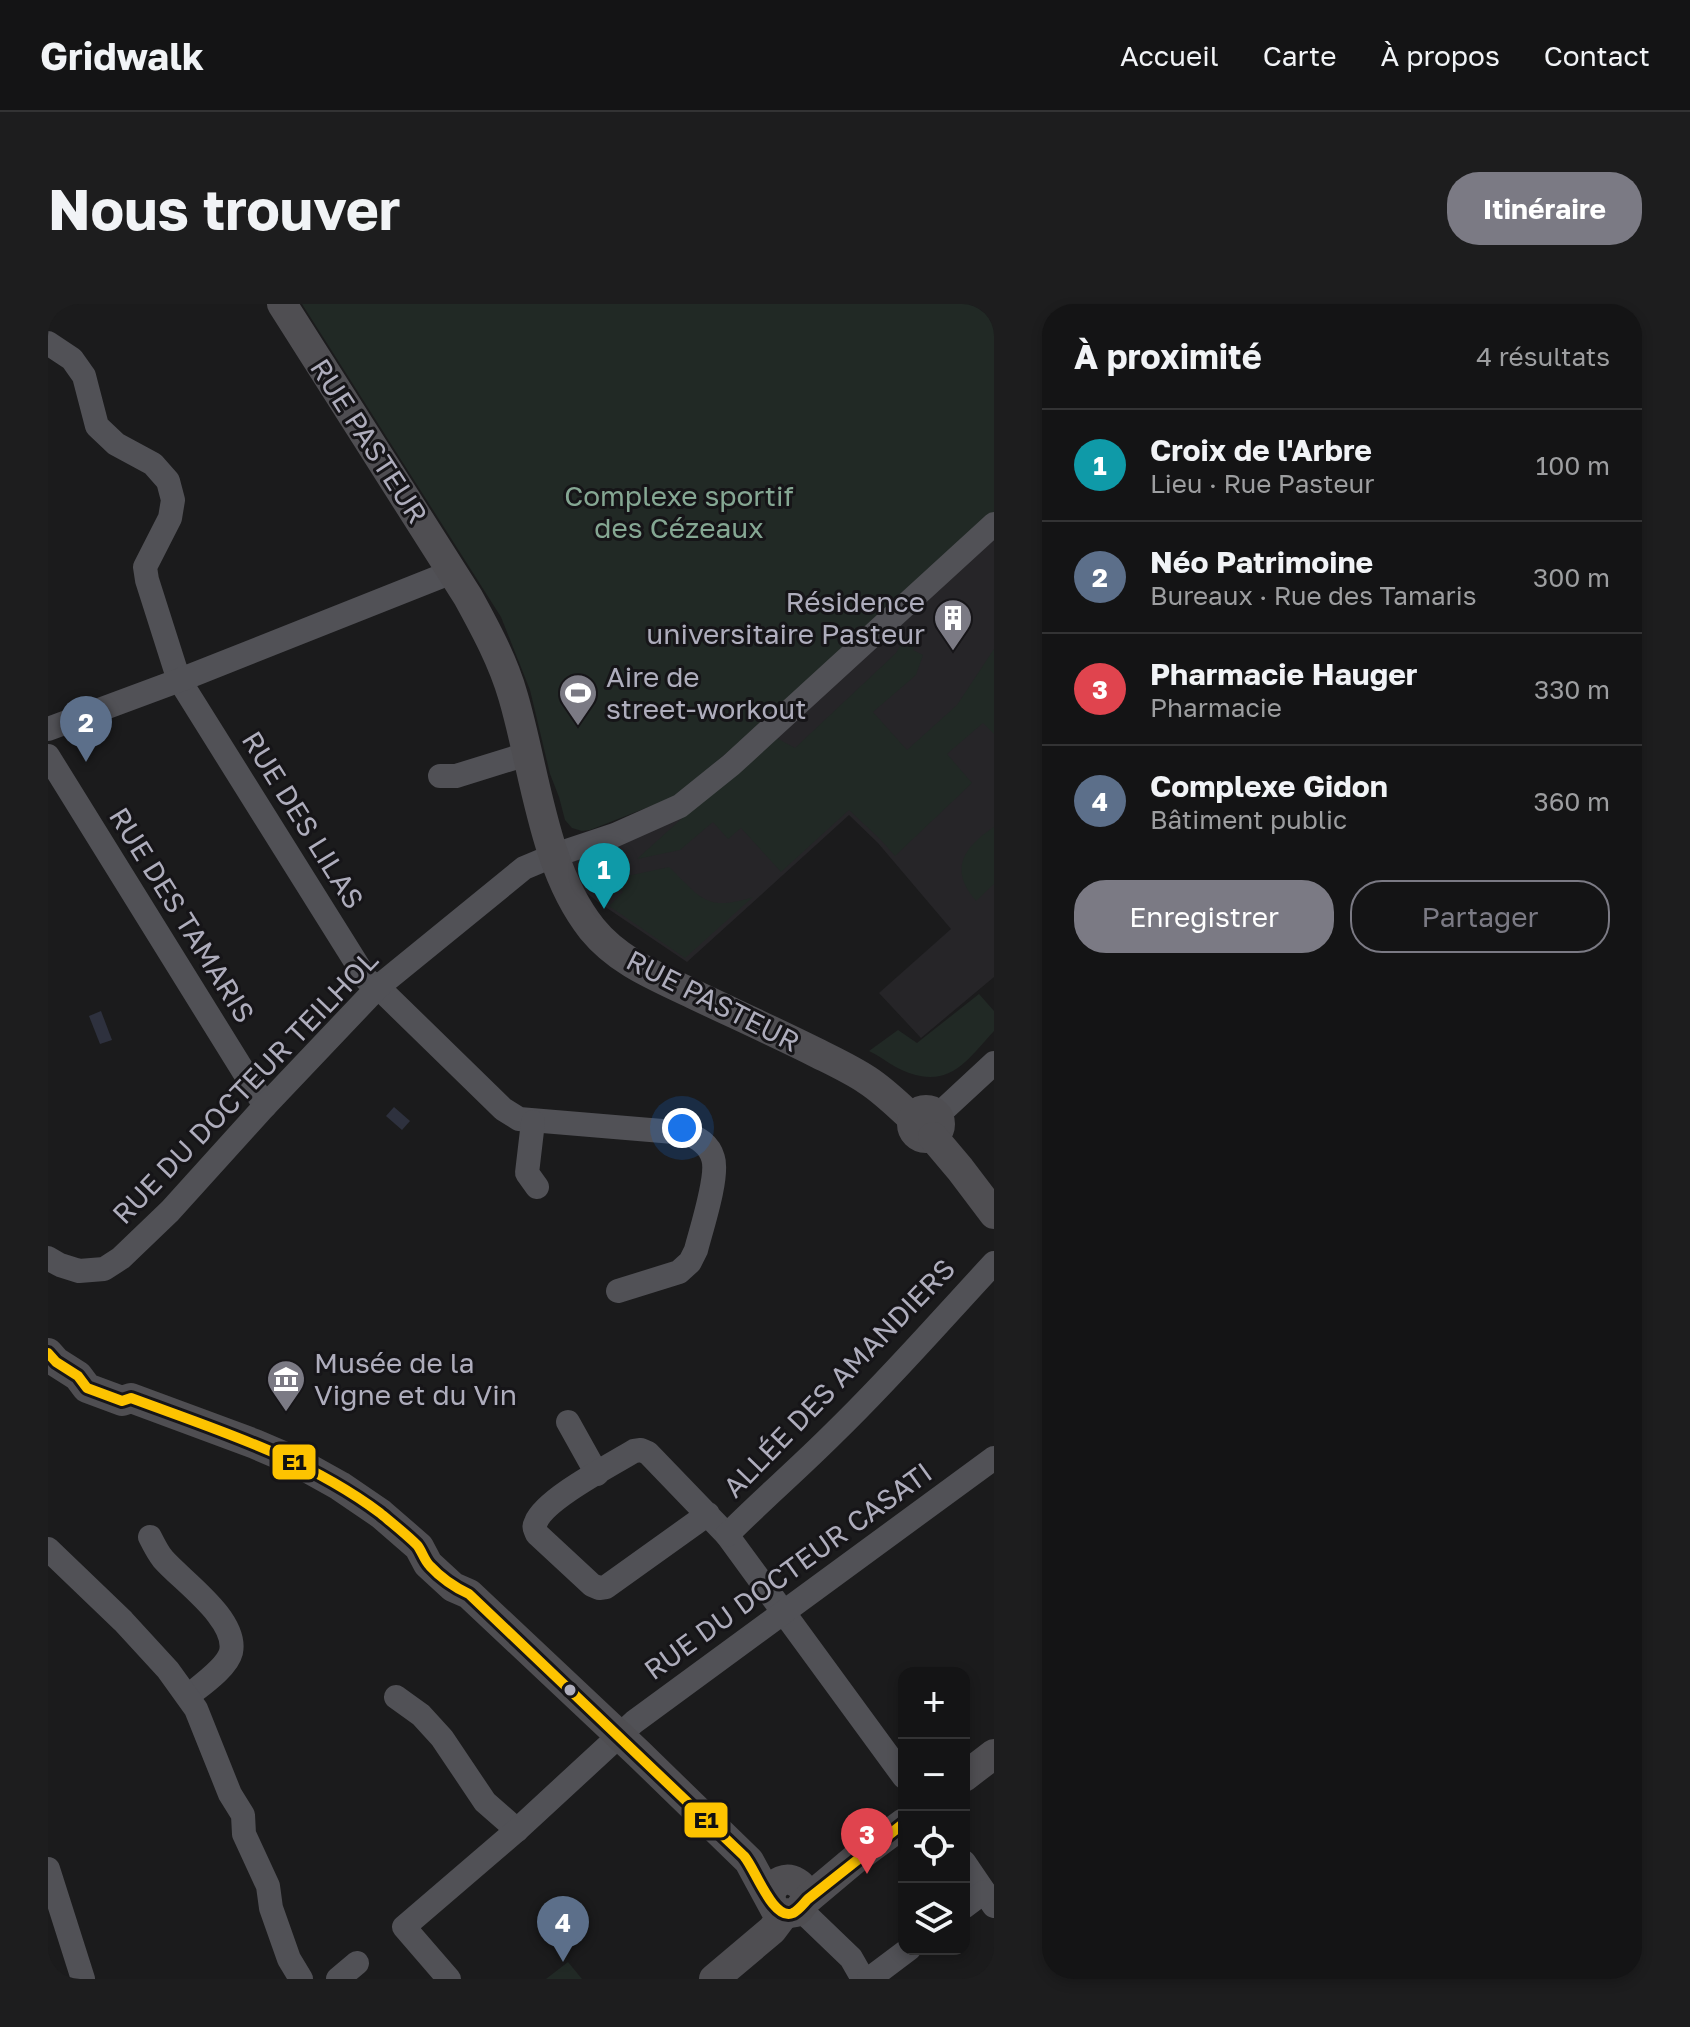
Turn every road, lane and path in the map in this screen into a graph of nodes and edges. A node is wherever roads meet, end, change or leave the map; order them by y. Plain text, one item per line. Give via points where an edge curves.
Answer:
1 (282, 304) edge
2 (48, 343) edge
3 (994, 524) edge
4 (452, 572) junction
5 (180, 680) junction
6 (48, 729) edge
7 (527, 754) junction
8 (48, 756) edge
9 (440, 776) dead end
10 (555, 855) junction
11 (378, 987) junction
12 (994, 1063) edge
13 (265, 1106) junction
14 (533, 1122) junction
15 (928, 1124) junction
16 (537, 1187) dead end
17 (994, 1214) edge
18 (48, 1258) edge
19 (994, 1263) edge
20 (618, 1291) dead end
21 (48, 1353) edge
22 (568, 1422) dead end
23 (994, 1458) edge
24 (597, 1474) junction
25 (708, 1514) junction
26 (727, 1535) junction
27 (150, 1537) dead end
28 (48, 1549) edge
29 (783, 1612) junction
30 (188, 1696) junction
31 (396, 1697) dead end
32 (619, 1735) junction
33 (994, 1754) edge
34 (898, 1769) edge
35 (970, 1772) edge
36 (898, 1827) edge
37 (517, 1830) junction
38 (48, 1869) edge
39 (970, 1870) edge
40 (988, 1892) edge
41 (787, 1898) junction
42 (970, 1903) edge
43 (901, 1955) edge
44 (357, 1963) dead end
45 (83, 1979) edge
46 (301, 1979) edge
47 (338, 1979) edge
48 (449, 1979) edge
49 (714, 1979) edge
50 (863, 1979) edge
51 (869, 1979) edge

1 - 4 main road, RUE PASTEUR
2 - 5 street, RUE DES LILAS via 72,359 84,376 97,426 116,444 153,464 168,481 170,518 145,567
3 - 10 street, RUE DU DOCTEUR TEILHOL via 680,806
4 - 5 street
4 - 7 main road, RUE PASTEUR via 505,672
5 - 6 street
5 - 11 street, RUE DES LILAS via 367,980
7 - 9 street
7 - 10 main road, RUE PASTEUR
8 - 13 street, RUE DES TAMARIS
10 - 11 street, RUE DU DOCTEUR TEILHOL via 524,868
10 - 15 main road, RUE PASTEUR via 576,907 611,949 635,966 864,1077
11 - 13 street, RUE DU DOCTEUR TEILHOL
11 - 14 street, RUE DES LILAS via 503,1109
12 - 15 street
13 - 18 street, RUE DU DOCTEUR TEILHOL via 121,1258 104,1269 79,1271
14 - 16 street via 527,1173
14 - 20 street via 686,1133 702,1141 713,1156 715,1170 690,1262 679,1272
15 - 17 main road, RUE PASTEUR
19 - 26 street, ALLÉE DES AMANDIERS via 832,1436
21 - 32 main road via 78,1376 127,1389 131,1398 255,1444 340,1486 419,1547 428,1564 469,1594
22 - 24 street
23 - 29 street, RUE DU DOCTEUR CASATI
24 - 25 street via 641,1450
24 - 25 street via 555,1500 534,1527 599,1588
25 - 26 street
26 - 29 street
27 - 30 street via 161,1557 222,1618 230,1634 231,1653
28 - 30 street via 123,1621
29 - 32 street, RUE DU DOCTEUR CASATI
29 - 34 street
30 - 46 street via 243,1815 244,1834
31 - 37 street via 442,1738 485,1802
32 - 37 street, RUE DU DOCTEUR CASATI
32 - 41 main road
33 - 35 main road
36 - 41 main road
37 - 48 street, RUE DU DOCTEUR CASATI via 404,1927
38 - 45 street
39 - 40 street
40 - 42 street
41 - 49 main road via 743,1954
41 - 50 street via 851,1958
43 - 51 street
44 - 47 street

